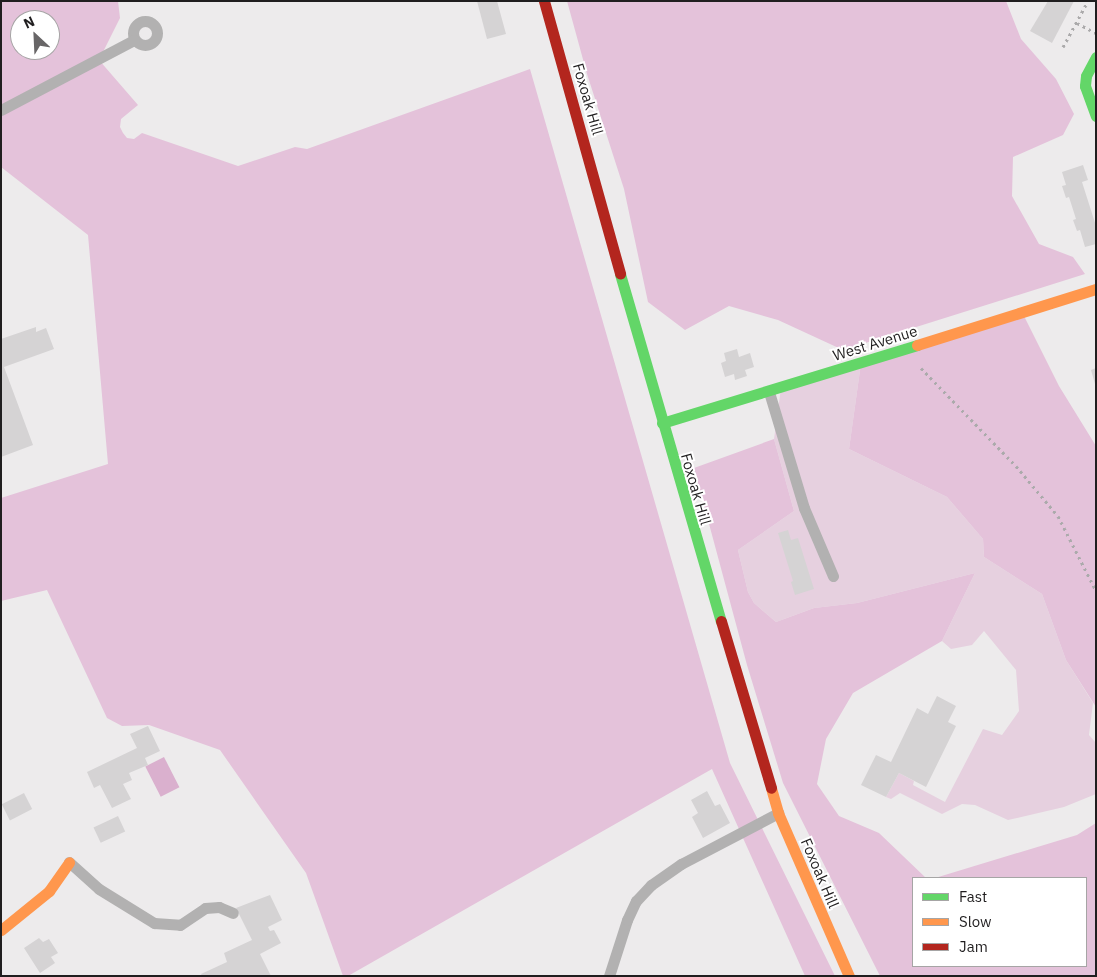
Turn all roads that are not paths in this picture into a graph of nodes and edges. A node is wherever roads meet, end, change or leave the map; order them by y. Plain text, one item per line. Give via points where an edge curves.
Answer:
1 (544, 1) edge
2 (134, 40) dead end
3 (1096, 57) edge
4 (1, 110) edge
5 (1096, 116) edge
6 (1096, 289) edge
7 (769, 392) junction
8 (662, 423) junction
9 (833, 576) dead end
10 (778, 813) junction
11 (69, 862) joint
12 (233, 914) dead end
13 (1, 930) edge
14 (608, 976) edge
15 (849, 976) edge

1 - 8 main road, Foxoak Hill
2 - 4 lane
3 - 5 main road via 1086,76 1085,86
6 - 7 main road, West Avenue
7 - 8 main road, West Avenue
7 - 9 lane via 804,508
8 - 10 main road, Foxoak Hill
10 - 14 lane via 681,864 651,885 636,902 627,920
10 - 15 main road, Foxoak Hill
11 - 12 lane via 99,889 154,923 180,925 205,908 219,907
11 - 13 main road via 49,891

